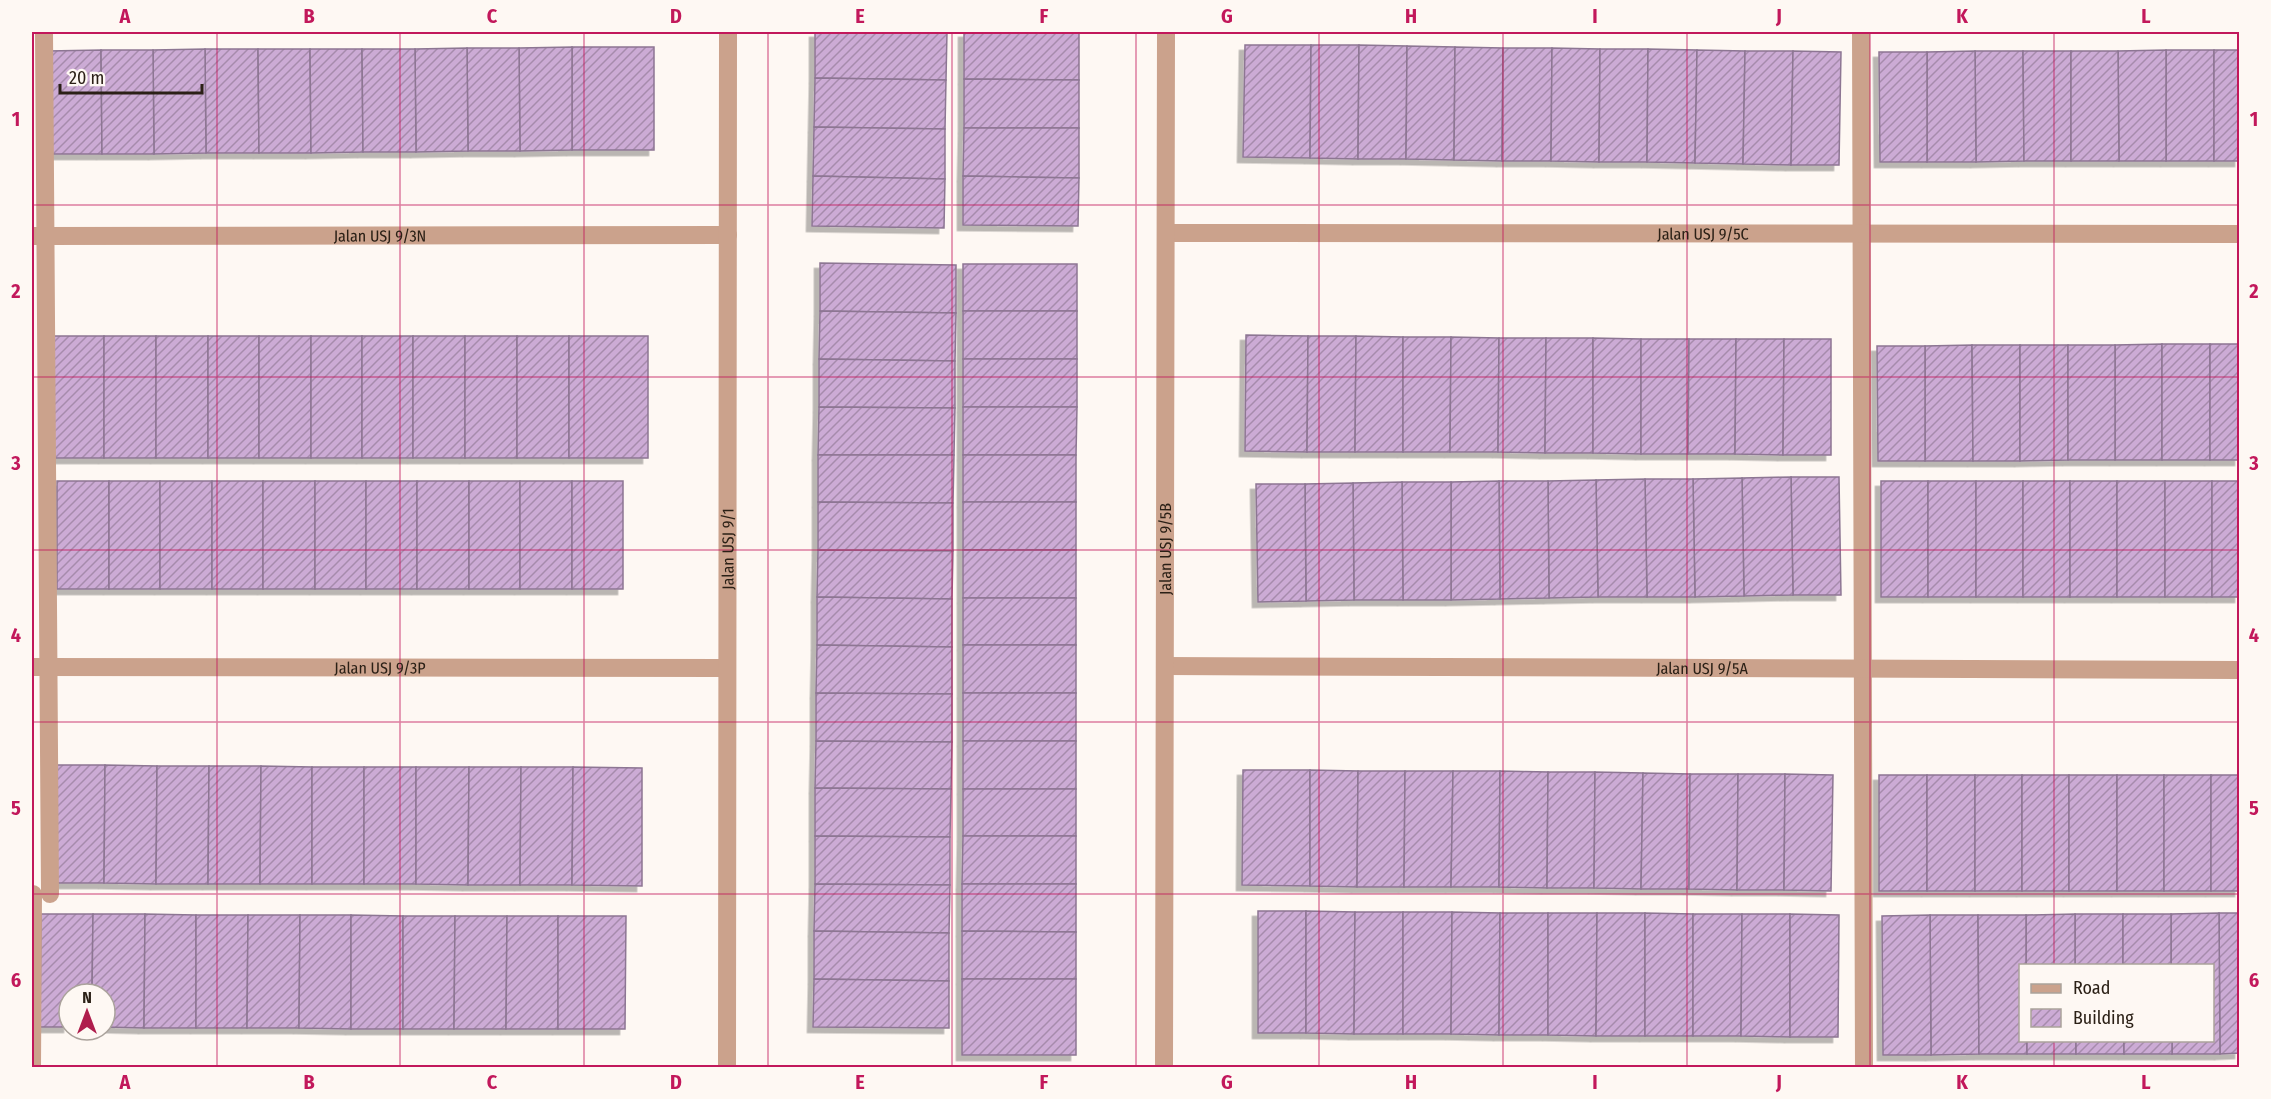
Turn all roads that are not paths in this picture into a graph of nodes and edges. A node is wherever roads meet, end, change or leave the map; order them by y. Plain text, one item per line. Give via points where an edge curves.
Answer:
1 (44, 32) edge
2 (728, 32) edge
3 (1166, 32) edge
4 (1861, 32) edge
5 (1166, 233) junction
6 (1861, 234) junction
7 (2240, 234) edge
8 (728, 235) junction
9 (39, 236) edge
10 (1165, 666) junction
11 (40, 667) edge
12 (727, 668) junction
13 (1863, 668) junction
14 (2240, 670) edge
15 (41, 894) edge
16 (32, 1068) edge
17 (727, 1068) edge
18 (1164, 1068) edge
19 (1864, 1068) edge

1 - 9 street
2 - 8 street, Jalan USJ 9/1
3 - 5 street, Jalan USJ 9/5B
4 - 6 street
5 - 6 street, Jalan USJ 9/5C
5 - 10 street, Jalan USJ 9/5B
6 - 7 street, Jalan USJ 9/5C
6 - 13 street
8 - 9 street, Jalan USJ 9/3N
8 - 12 street, Jalan USJ 9/1
9 - 11 street
10 - 13 street, Jalan USJ 9/5A
10 - 18 street, Jalan USJ 9/5B
11 - 12 street, Jalan USJ 9/3P
11 - 15 street
12 - 17 street, Jalan USJ 9/1
13 - 14 street, Jalan USJ 9/5A
13 - 19 street
15 - 16 street

